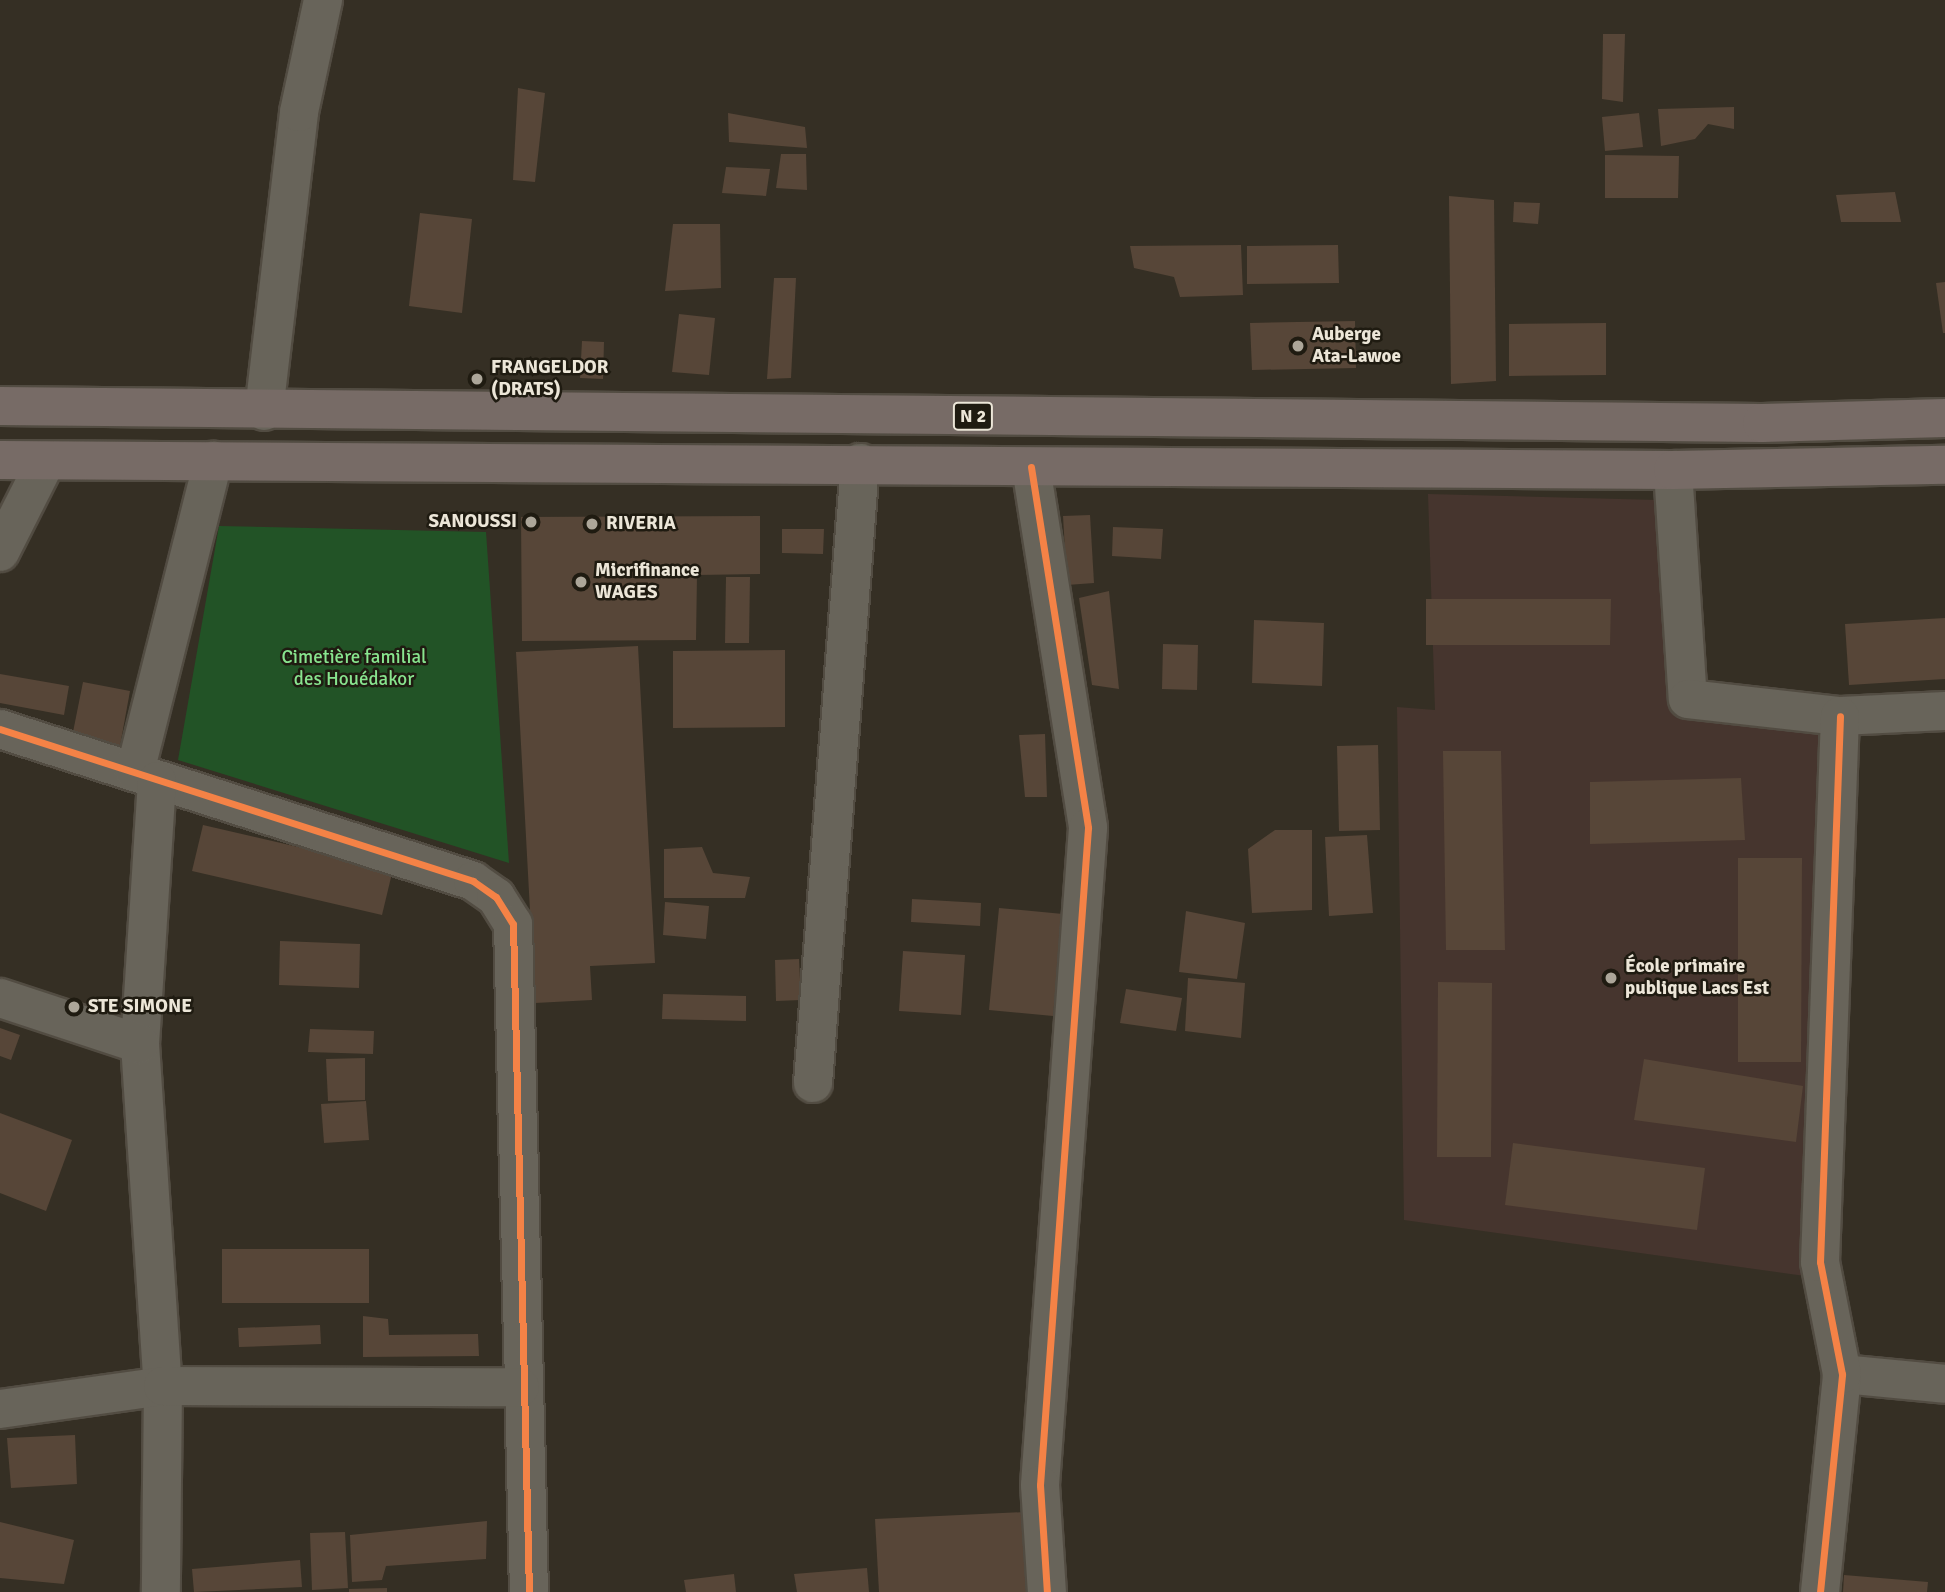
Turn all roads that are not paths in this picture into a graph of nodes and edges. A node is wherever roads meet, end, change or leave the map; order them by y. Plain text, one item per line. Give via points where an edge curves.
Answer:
1 (323, 0) edge
2 (0, 406) edge
3 (264, 411) junction
4 (1945, 418) edge
5 (0, 460) edge
6 (46, 461) junction
7 (213, 461) junction
8 (860, 463) junction
9 (1945, 465) edge
10 (1031, 467) junction
11 (1672, 470) junction
12 (0, 552) edge
13 (1945, 711) edge
14 (1840, 716) junction
15 (0, 729) edge
16 (146, 777) junction
17 (0, 998) edge
18 (140, 1044) junction
19 (813, 1083) dead end
20 (1842, 1374) junction
21 (1945, 1384) edge
22 (163, 1386) junction
23 (520, 1387) junction
24 (0, 1409) edge
25 (161, 1592) edge
26 (529, 1592) edge
27 (1046, 1592) edge
28 (1819, 1592) edge

1 - 3 street via 299,113
2 - 3 highway, N 2
3 - 4 highway, N 2 via 1748,423
5 - 6 highway
6 - 7 highway
6 - 12 street
7 - 8 highway
7 - 16 street
8 - 10 highway
8 - 19 street
9 - 11 highway
10 - 11 highway
10 - 27 street via 1088,828 1040,1485
11 - 14 street via 1688,699
13 - 14 street
14 - 20 street via 1820,1262
15 - 16 street
16 - 18 street
16 - 23 street via 473,881 496,897 513,924
17 - 18 street
18 - 22 street
20 - 21 street
20 - 28 street
22 - 23 street
22 - 24 street
22 - 25 street
23 - 26 street

